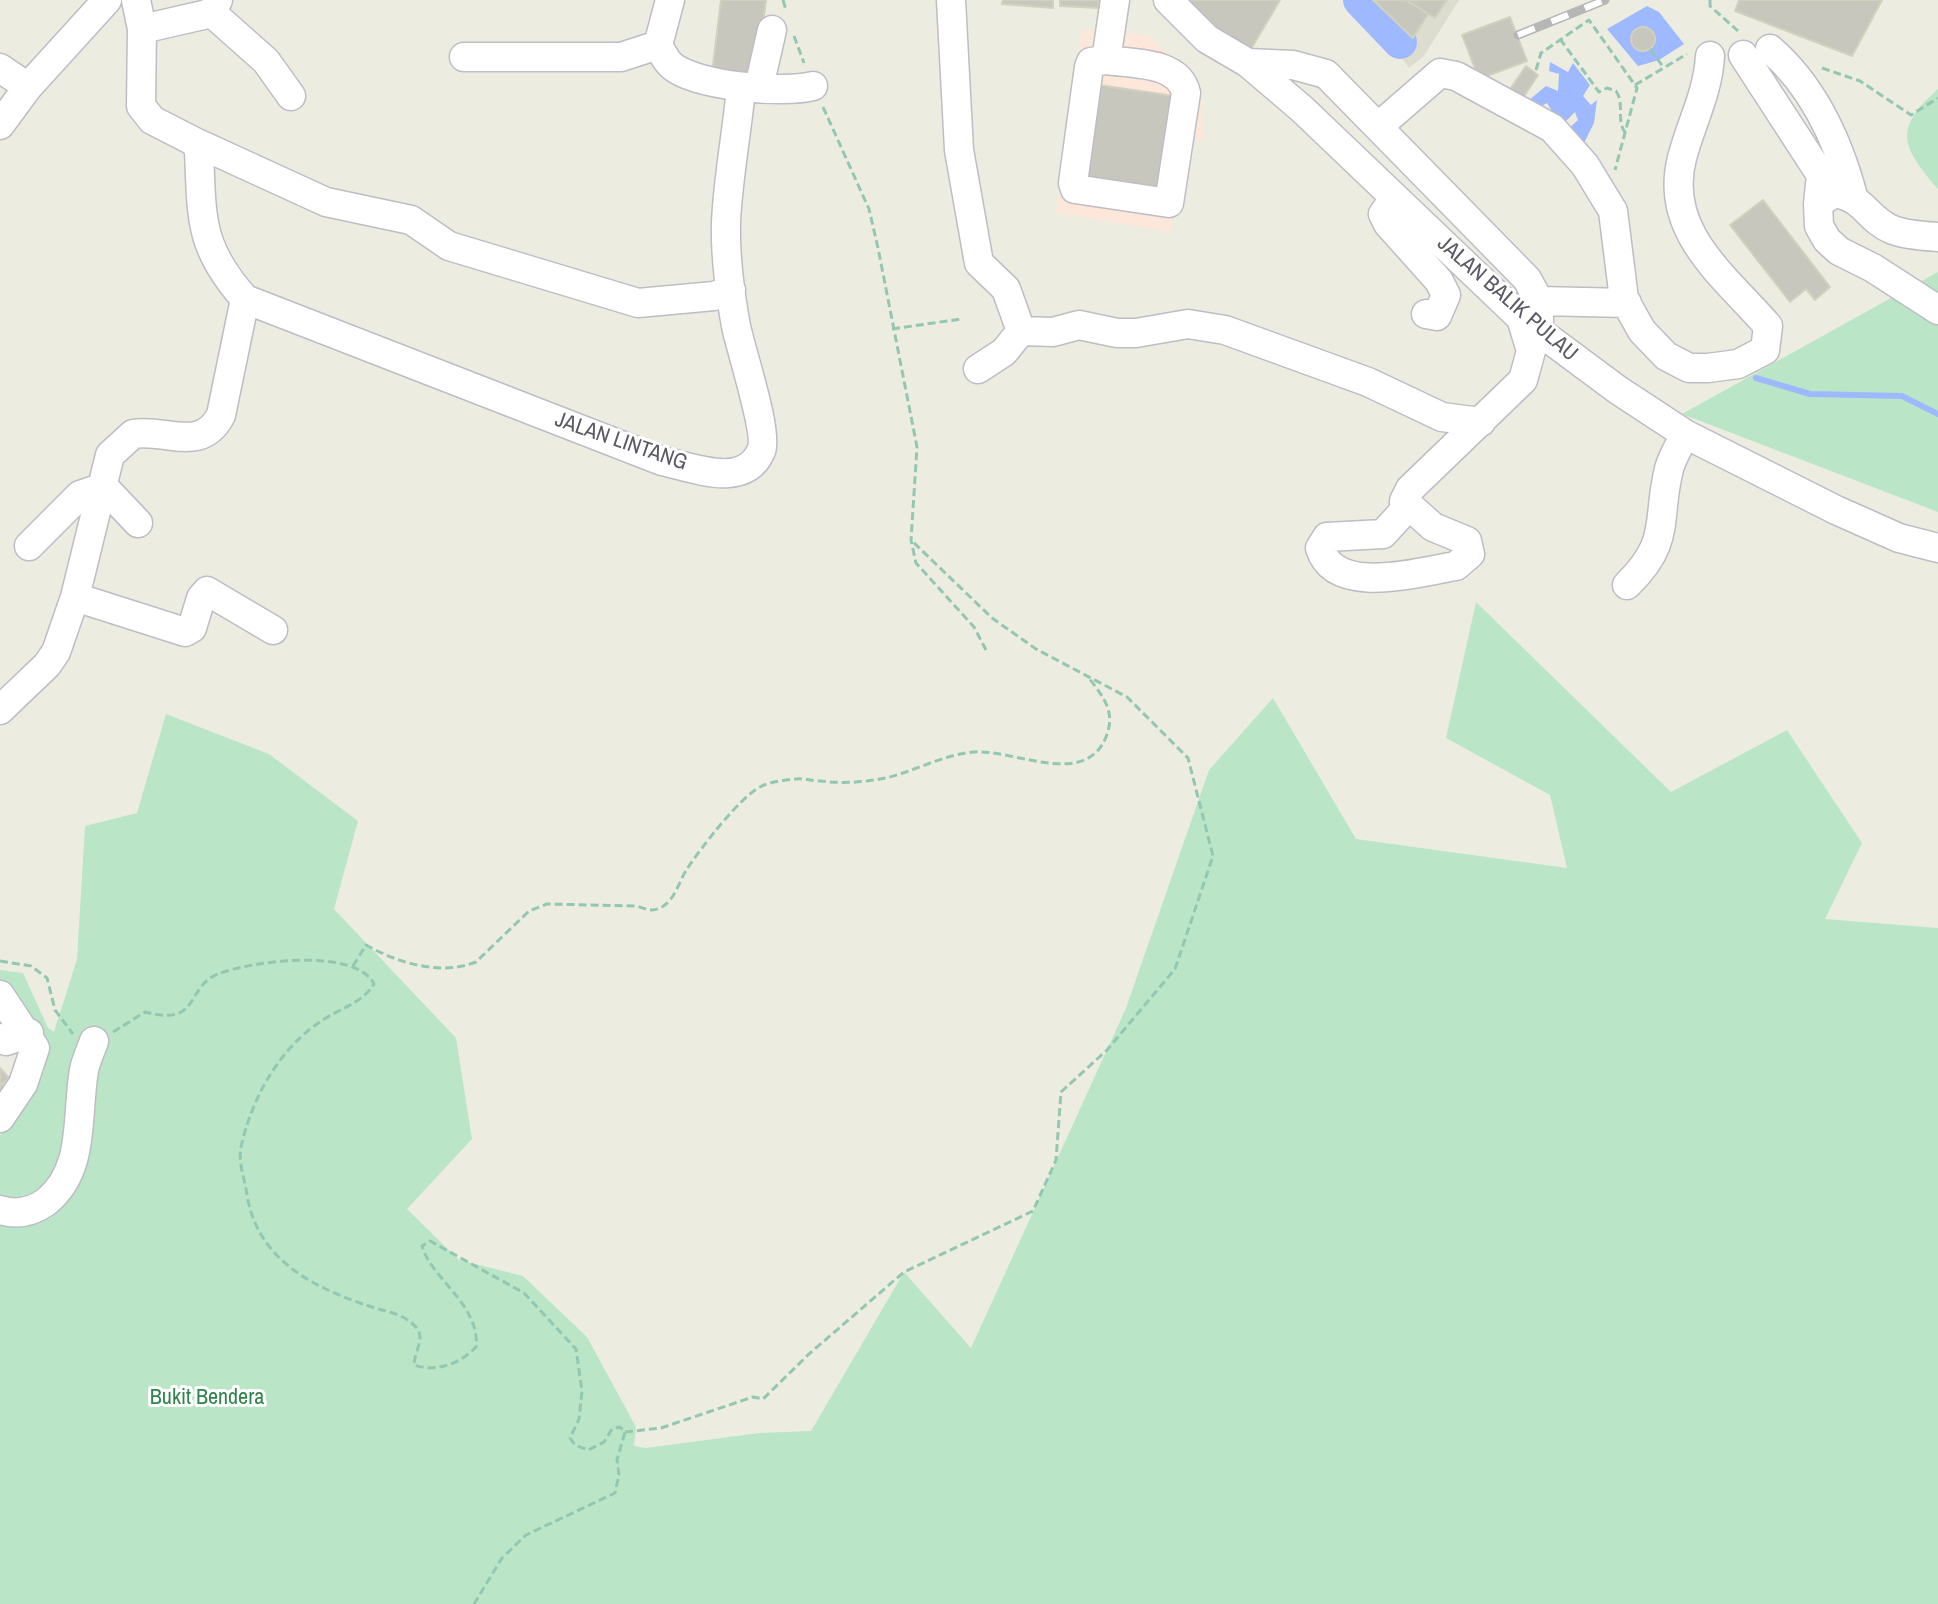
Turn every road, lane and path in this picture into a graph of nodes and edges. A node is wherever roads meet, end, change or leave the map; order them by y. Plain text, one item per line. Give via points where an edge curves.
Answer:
1 (107, 0) edge
2 (136, 0) edge
3 (670, 0) edge
4 (783, 0) edge
5 (951, 0) edge
6 (1115, 0) edge
7 (1168, 0) edge
8 (1707, 0) edge
9 (1710, 6) dead end
10 (215, 7) edge
11 (785, 28) junction
12 (142, 29) junction
13 (1559, 38) junction
14 (658, 45) junction
15 (1650, 49) dead end
16 (1699, 54) joint
17 (464, 57) dead end
18 (1106, 60) junction
19 (1248, 63) junction
20 (0, 68) edge
21 (1664, 68) junction
22 (1536, 70) dead end
23 (1635, 85) junction
24 (813, 86) junction
25 (28, 87) junction
26 (750, 88) junction
27 (291, 96) dead end
28 (0, 125) edge
29 (1379, 126) junction
30 (1625, 132) junction
31 (195, 142) junction
32 (1617, 181) dead end
33 (1853, 196) junction
34 (1395, 198) junction
35 (1818, 204) junction
36 (1938, 237) edge
37 (731, 290) junction
38 (245, 299) junction
39 (1627, 303) junction
40 (1938, 310) edge
41 (1426, 314) dead end
42 (1533, 316) junction
43 (961, 319) dead end
44 (892, 329) junction
45 (1021, 331) junction
46 (978, 369) dead end
47 (1481, 422) junction
48 (1685, 434) junction
49 (104, 487) junction
50 (1404, 501) junction
51 (138, 523) dead end
52 (911, 540) junction
53 (29, 546) dead end
54 (1938, 548) edge
55 (1627, 585) dead end
56 (75, 597) junction
57 (273, 630) dead end
58 (986, 650) dead end
59 (1086, 674) junction
60 (0, 710) edge
61 (0, 961) edge
62 (353, 966) junction
63 (0, 995) edge
64 (29, 1033) junction
65 (0, 1038) edge
66 (94, 1041) junction
67 (0, 1118) edge
68 (0, 1210) edge
69 (625, 1432) junction
70 (474, 1604) edge

1 - 25 street
2 - 12 street
3 - 14 street
4 - 11 path
5 - 45 street via 959,150 979,263 1006,289
6 - 18 street
7 - 19 street, JALAN BALIK PULAU via 1207,39
8 - 9 path
10 - 12 street
10 - 27 street
11 - 24 path
11 - 26 street, JALAN LINTANG
12 - 31 street via 141,106 146,115
13 - 22 path via 1541,53
13 - 23 path via 1589,20
13 - 30 path via 1599,92 1616,91
14 - 17 street via 621,57
14 - 26 street via 673,68
15 - 21 path
16 - 21 path
16 - 39 street via 1709,80 1682,160 1678,199 1694,245 1768,326 1765,350 1738,364 1689,368 1666,356 1642,331
18 - 18 street via 1167,70 1184,84 1169,203 1075,189 1089,67
19 - 29 street via 1293,65 1326,74
19 - 34 street, JALAN BALIK PULAU
20 - 25 street
21 - 23 path
23 - 30 path
24 - 26 street via 785,91
24 - 44 path via 869,209
25 - 28 street
26 - 37 street, JALAN LINTANG via 726,222
29 - 39 street via 1430,81 1456,76 1552,128 1585,165 1613,211
29 - 42 street via 1527,279
30 - 32 path
31 - 37 street via 326,202 403,218 449,246 638,303
31 - 38 street via 199,212 206,237 218,264
33 - 35 street via 1834,193
33 - 35 street via 1823,115 1792,69 1757,52 1821,175
33 - 36 street via 1893,230
34 - 41 street via 1383,214 1388,224 1446,295 1437,316
34 - 42 street, JALAN BALIK PULAU
35 - 40 street via 1819,226 1833,246
37 - 38 street, JALAN LINTANG via 753,403 765,431 761,451 746,467 728,474 662,461
38 - 49 street via 216,426 188,439 133,434 110,455
39 - 42 street
42 - 47 street via 1523,380
42 - 48 street, JALAN BALIK PULAU via 1618,390
43 - 44 path
44 - 52 path via 917,447
45 - 46 street via 1004,352
45 - 47 street via 1053,332 1079,325 1136,333 1188,324 1225,330 1368,382 1442,417
47 - 50 street via 1410,489
48 - 54 street, JALAN BALIK PULAU via 1836,510 1899,538
48 - 55 street via 1670,468 1664,523 1649,563
49 - 51 street
49 - 53 street via 80,495
49 - 56 street
50 - 50 street via 1404,511 1383,534 1327,537 1320,548 1323,560 1335,571 1365,579 1464,562 1470,554 1467,541 1433,527
52 - 58 path via 916,563 974,627
52 - 59 path via 992,618 1036,649
56 - 57 street via 185,632 192,628 207,591
56 - 60 street via 56,652
59 - 62 path via 1108,705 1111,726 1089,760 1078,764 977,752 878,780 799,778 761,786 688,867 662,908 547,904 529,911 476,962 465,966 415,964 366,945
59 - 69 path via 1127,697 1188,758 1213,856 1175,969 1107,1050 1061,1092 1056,1160 1033,1211 904,1272 763,1399 753,1397 661,1428
61 - 66 path via 31,966 47,978 55,1010 71,1033
62 - 66 path via 302,959 229,970 214,975 192,1005 177,1014 145,1012
62 - 69 path via 369,974 374,984 367,995 323,1019 300,1040 258,1097 240,1162 256,1229 269,1251 290,1269 338,1296 405,1318 418,1329 414,1365 423,1368 454,1364 476,1347 478,1333 422,1246 430,1241 457,1252 524,1293 576,1349 582,1391 579,1419 570,1438 575,1445 588,1450 604,1442 612,1429
63 - 64 street
64 - 65 street
64 - 67 street via 33,1061
66 - 68 street via 84,1069 76,1153 62,1189 39,1207 14,1215
69 - 70 path via 615,1493 526,1535 502,1558

